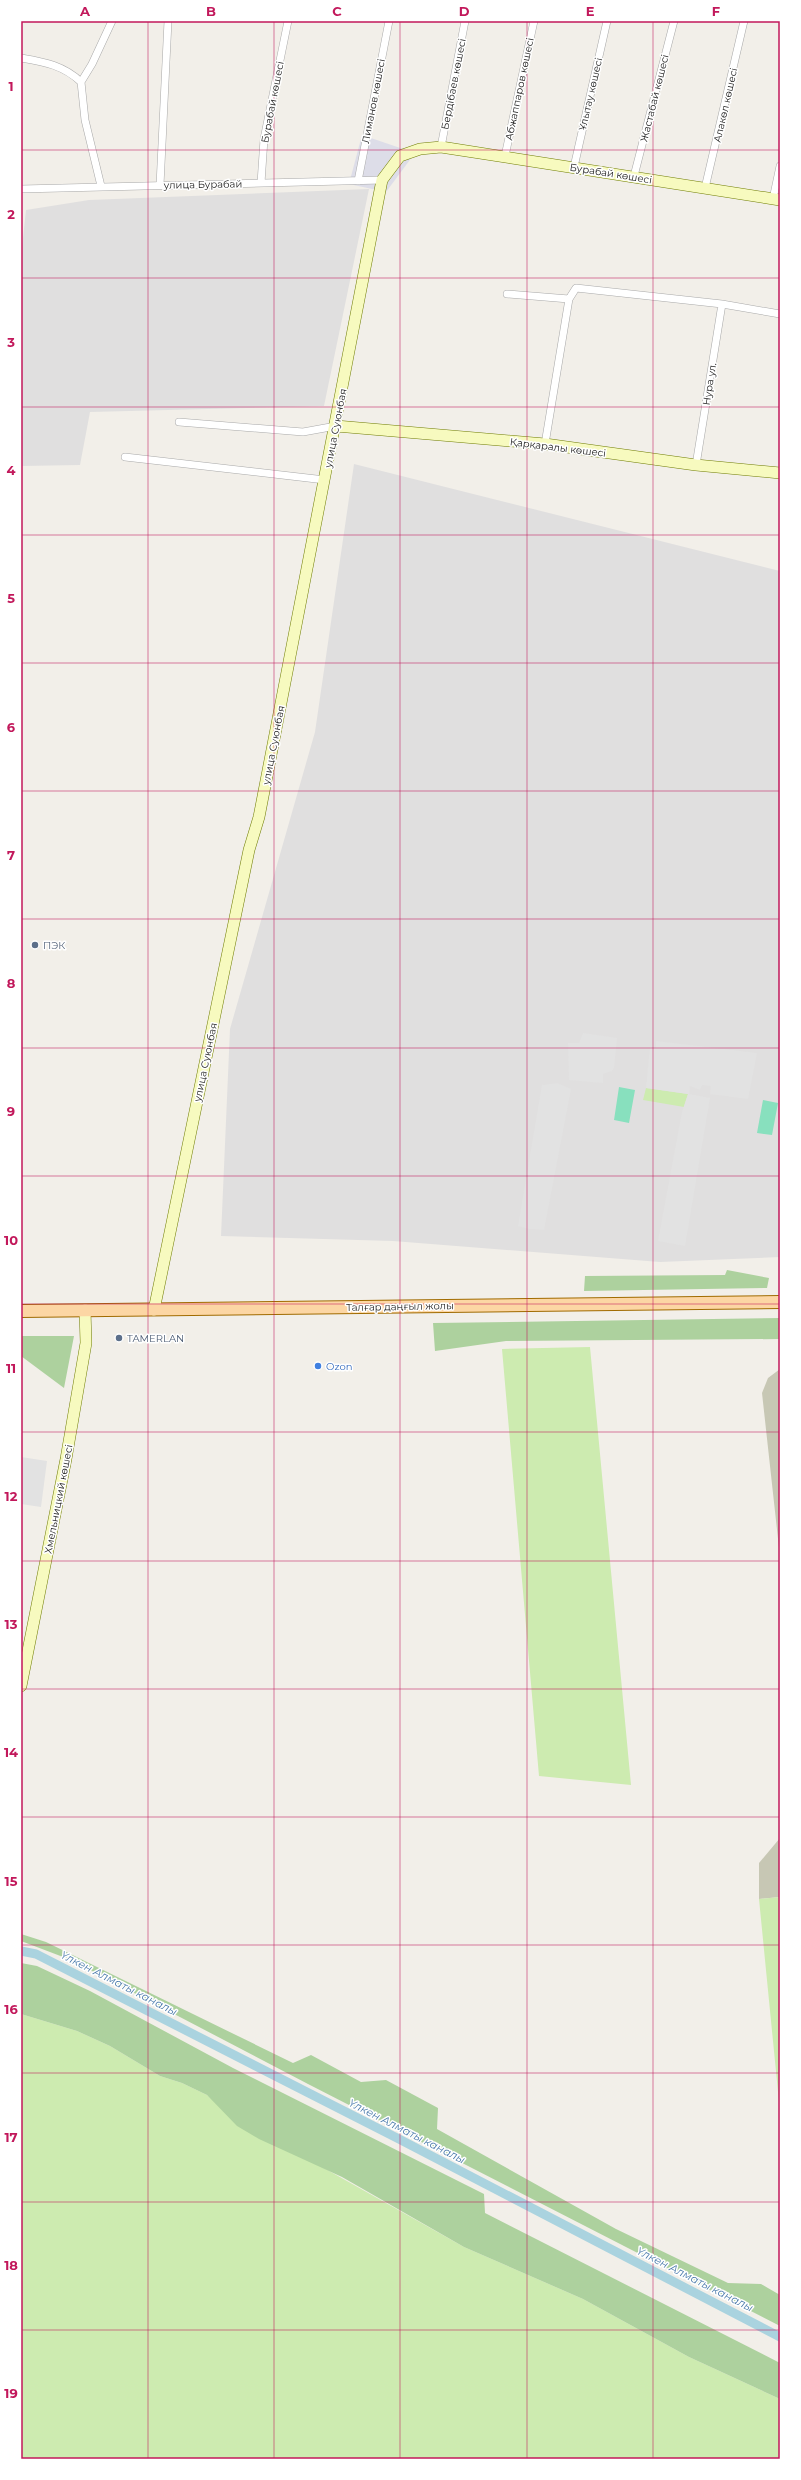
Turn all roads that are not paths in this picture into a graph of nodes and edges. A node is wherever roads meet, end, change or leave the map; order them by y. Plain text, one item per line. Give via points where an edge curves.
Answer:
1 (112, 21) edge
2 (168, 21) edge
3 (288, 21) edge
4 (389, 21) edge
5 (465, 21) edge
6 (534, 21) edge
7 (607, 21) edge
8 (674, 21) edge
9 (744, 21) edge
10 (21, 58) edge
11 (81, 82) junction
12 (441, 147) junction
13 (505, 156) junction
14 (780, 166) edge
15 (574, 167) junction
16 (634, 176) junction
17 (382, 180) junction
18 (358, 181) junction
19 (261, 183) junction
20 (160, 185) junction
21 (101, 186) junction
22 (22, 188) edge
23 (705, 188) junction
24 (777, 200) edge
25 (507, 294) dead end
26 (569, 299) junction
27 (722, 304) junction
28 (780, 314) edge
29 (178, 422) dead end
30 (336, 426) junction
31 (545, 444) junction
32 (125, 457) dead end
33 (696, 465) junction
34 (780, 473) edge
35 (325, 480) junction
36 (780, 1302) edge
37 (85, 1310) junction
38 (154, 1310) junction
39 (21, 1311) edge
40 (21, 1686) edge

1 - 11 street
2 - 20 street
3 - 19 street, Бурабай көшесі via 264,139
4 - 18 street, Лиманов көшесі
5 - 12 street, Бердібаев көшесі
6 - 13 street, Абжаппаров көшесі
7 - 15 street, Ұлытау көшесі
8 - 16 street, Жастабай көшесі
9 - 23 street, Алакөл көшесі
10 - 11 street via 52,64 66,70
11 - 21 street via 86,120
12 - 13 street, Бурабай көшесі
12 - 17 street, Бурабай көшесі via 420,149 400,156
13 - 15 street, Бурабай көшесі
14 - 24 street
15 - 16 street, Бурабай көшесі
16 - 23 street, Бурабай көшесі
17 - 18 street, улица Бурабай
17 - 30 street, улица Суюнбая
18 - 19 street, улица Бурабай
19 - 20 street, улица Бурабай
20 - 21 street, улица Бурабай
21 - 22 street, улица Бурабай
23 - 24 street, Бурабай көшесі
25 - 26 street
26 - 27 street via 576,288
26 - 31 street
27 - 28 street
27 - 33 street, Нура ул.
29 - 30 street via 303,432
30 - 31 street, Қарқаралы көшесі
30 - 35 street, улица Суюнбая
31 - 33 street, Қарқаралы көшесі
32 - 35 street
33 - 34 street, Қарқаралы көшесі
35 - 38 street, улица Суюнбая via 258,817
36 - 38 main road, Талғар даңғыл жолы
37 - 38 main road, Талғар даңғыл жолы
37 - 39 main road, Талғар даңғыл жолы
37 - 40 street, Хмельницкий көшесі via 86,1343

